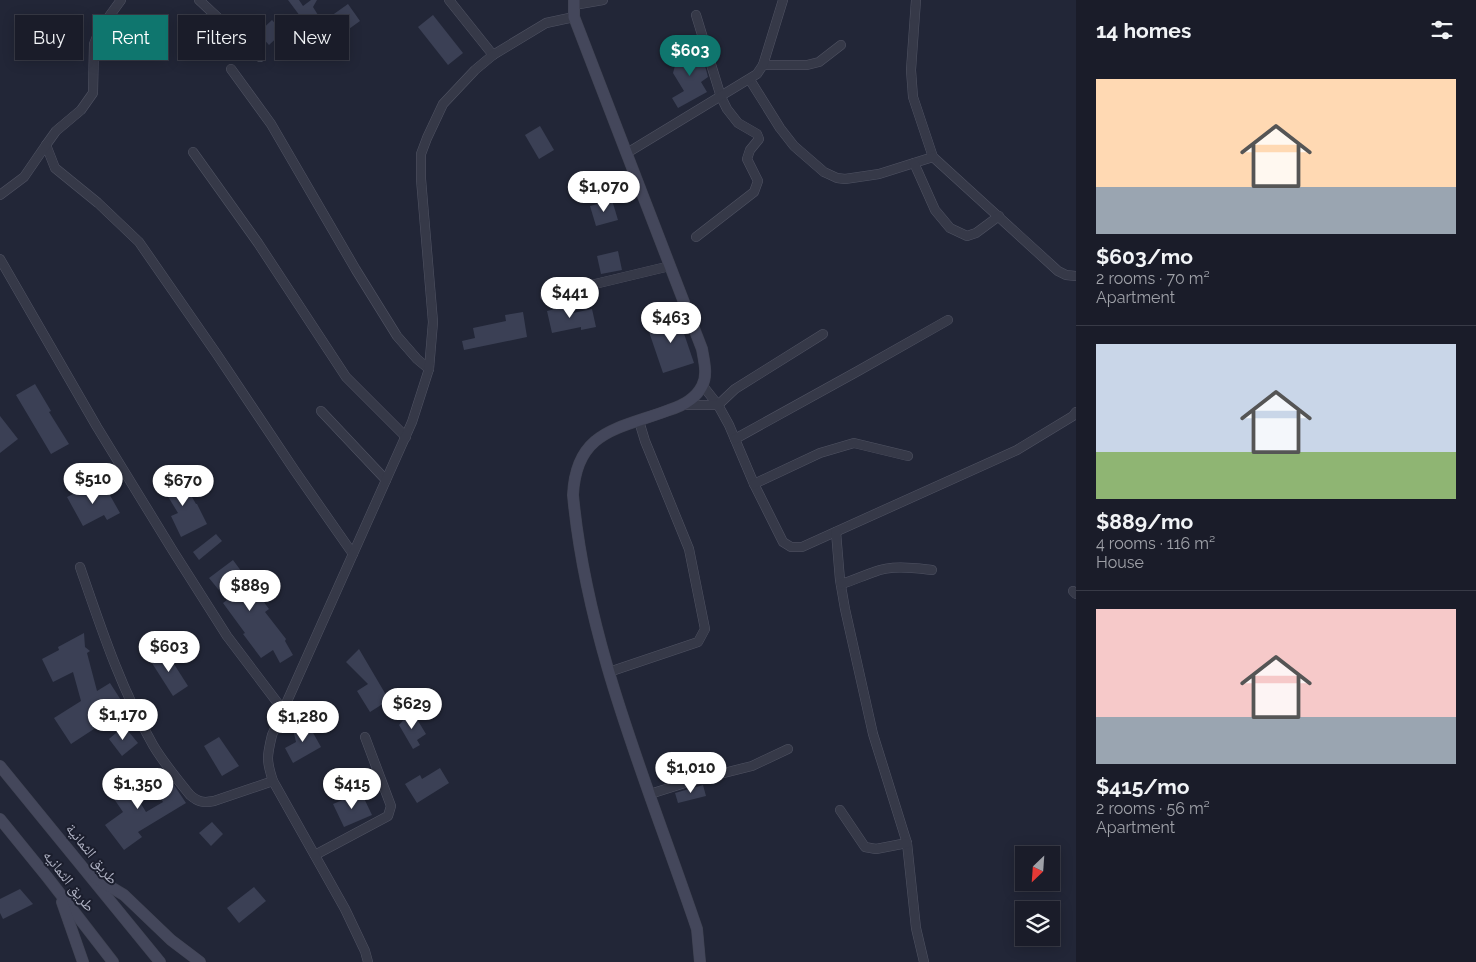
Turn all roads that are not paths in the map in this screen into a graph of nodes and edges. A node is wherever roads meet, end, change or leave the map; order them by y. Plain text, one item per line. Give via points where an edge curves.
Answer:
1 (121, 0) edge
2 (199, 0) edge
3 (449, 0) edge
4 (603, 0) edge
5 (783, 0) edge
6 (916, 0) edge
7 (574, 2) edge
8 (215, 15) edge
9 (696, 15) dead end
10 (574, 17) junction
11 (841, 45) dead end
12 (493, 55) junction
13 (763, 65) junction
14 (231, 69) dead end
15 (750, 80) junction
16 (721, 97) junction
17 (46, 144) junction
18 (193, 152) dead end
19 (627, 153) junction
20 (933, 156) junction
21 (914, 163) junction
22 (0, 195) edge
23 (999, 216) junction
24 (696, 237) dead end
25 (0, 259) edge
26 (670, 266) junction
27 (1076, 276) edge
28 (544, 296) dead end
29 (948, 320) dead end
30 (823, 334) dead end
31 (429, 369) junction
32 (702, 386) junction
33 (684, 405) junction
34 (718, 405) junction
35 (321, 411) dead end
36 (1076, 412) edge
37 (639, 420) junction
38 (406, 437) junction
39 (735, 439) junction
40 (908, 456) dead end
41 (386, 480) junction
42 (754, 484) junction
43 (836, 532) junction
44 (353, 554) junction
45 (80, 567) dead end
46 (932, 570) dead end
47 (841, 584) junction
48 (609, 672) junction
49 (283, 710) junction
50 (365, 737) dead end
51 (788, 749) dead end
52 (0, 766) edge
53 (273, 781) junction
54 (650, 794) junction
55 (840, 810) dead end
56 (0, 819) edge
57 (907, 843) junction
58 (315, 855) junction
59 (89, 874) junction
60 (59, 893) junction
61 (83, 962) edge
62 (112, 962) edge
63 (160, 962) edge
64 (200, 962) edge
65 (368, 962) edge
66 (700, 962) edge
67 (924, 962) edge

1 - 17 street via 100,29 94,44 93,93
2 - 8 street
3 - 12 street
4 - 7 street
5 - 13 street
6 - 20 street via 911,70 913,97
7 - 10 street
9 - 16 street
10 - 12 street via 546,22
10 - 19 street
11 - 13 street via 819,62
12 - 31 street via 444,104 421,154 422,202 432,288
13 - 15 street
14 - 31 street via 271,124 397,336
15 - 16 street
15 - 21 street via 789,140 824,172 845,179 879,174
16 - 19 street
16 - 24 street via 738,123 757,134 759,139 750,150 748,159 758,181 754,192
17 - 22 street via 24,177
17 - 44 street via 55,168 98,202 139,242
18 - 38 street via 258,243 346,377
19 - 26 street
20 - 21 street
20 - 23 street
21 - 23 street via 935,210 950,228 967,236
23 - 27 street via 1058,271 1066,276
25 - 49 street via 97,427 188,574 227,636
26 - 28 street
26 - 32 street via 702,349 706,367
29 - 39 street
30 - 34 street via 735,389
31 - 38 street
32 - 33 street
32 - 34 street
33 - 34 street
33 - 37 street
34 - 39 street
35 - 41 street
36 - 43 street via 1017,450
37 - 48 street via 613,429 590,445 582,456 574,482 574,511 585,577
37 - 48 street via 689,549 705,629 698,642
38 - 41 street
39 - 42 street
40 - 42 street via 854,443 820,454
41 - 44 street
42 - 43 street via 777,532 791,547 802,547
43 - 47 street
44 - 49 street
45 - 53 street via 134,710 154,747 190,795 204,803
46 - 47 street via 903,568 875,571
47 - 57 street via 873,734
48 - 54 street
49 - 53 street via 266,759
50 - 58 street via 391,806 388,816
51 - 54 street via 752,766
52 - 59 street, طريق الثمانية
53 - 58 street
54 - 66 street via 696,929
55 - 57 street via 865,847 876,849
56 - 60 street, طريق الثمانيه
57 - 67 street via 916,928
58 - 65 street via 345,909
59 - 63 street, طريق الثمانية
59 - 64 street via 124,896
60 - 61 street
60 - 62 street, طريق الثمانيه

